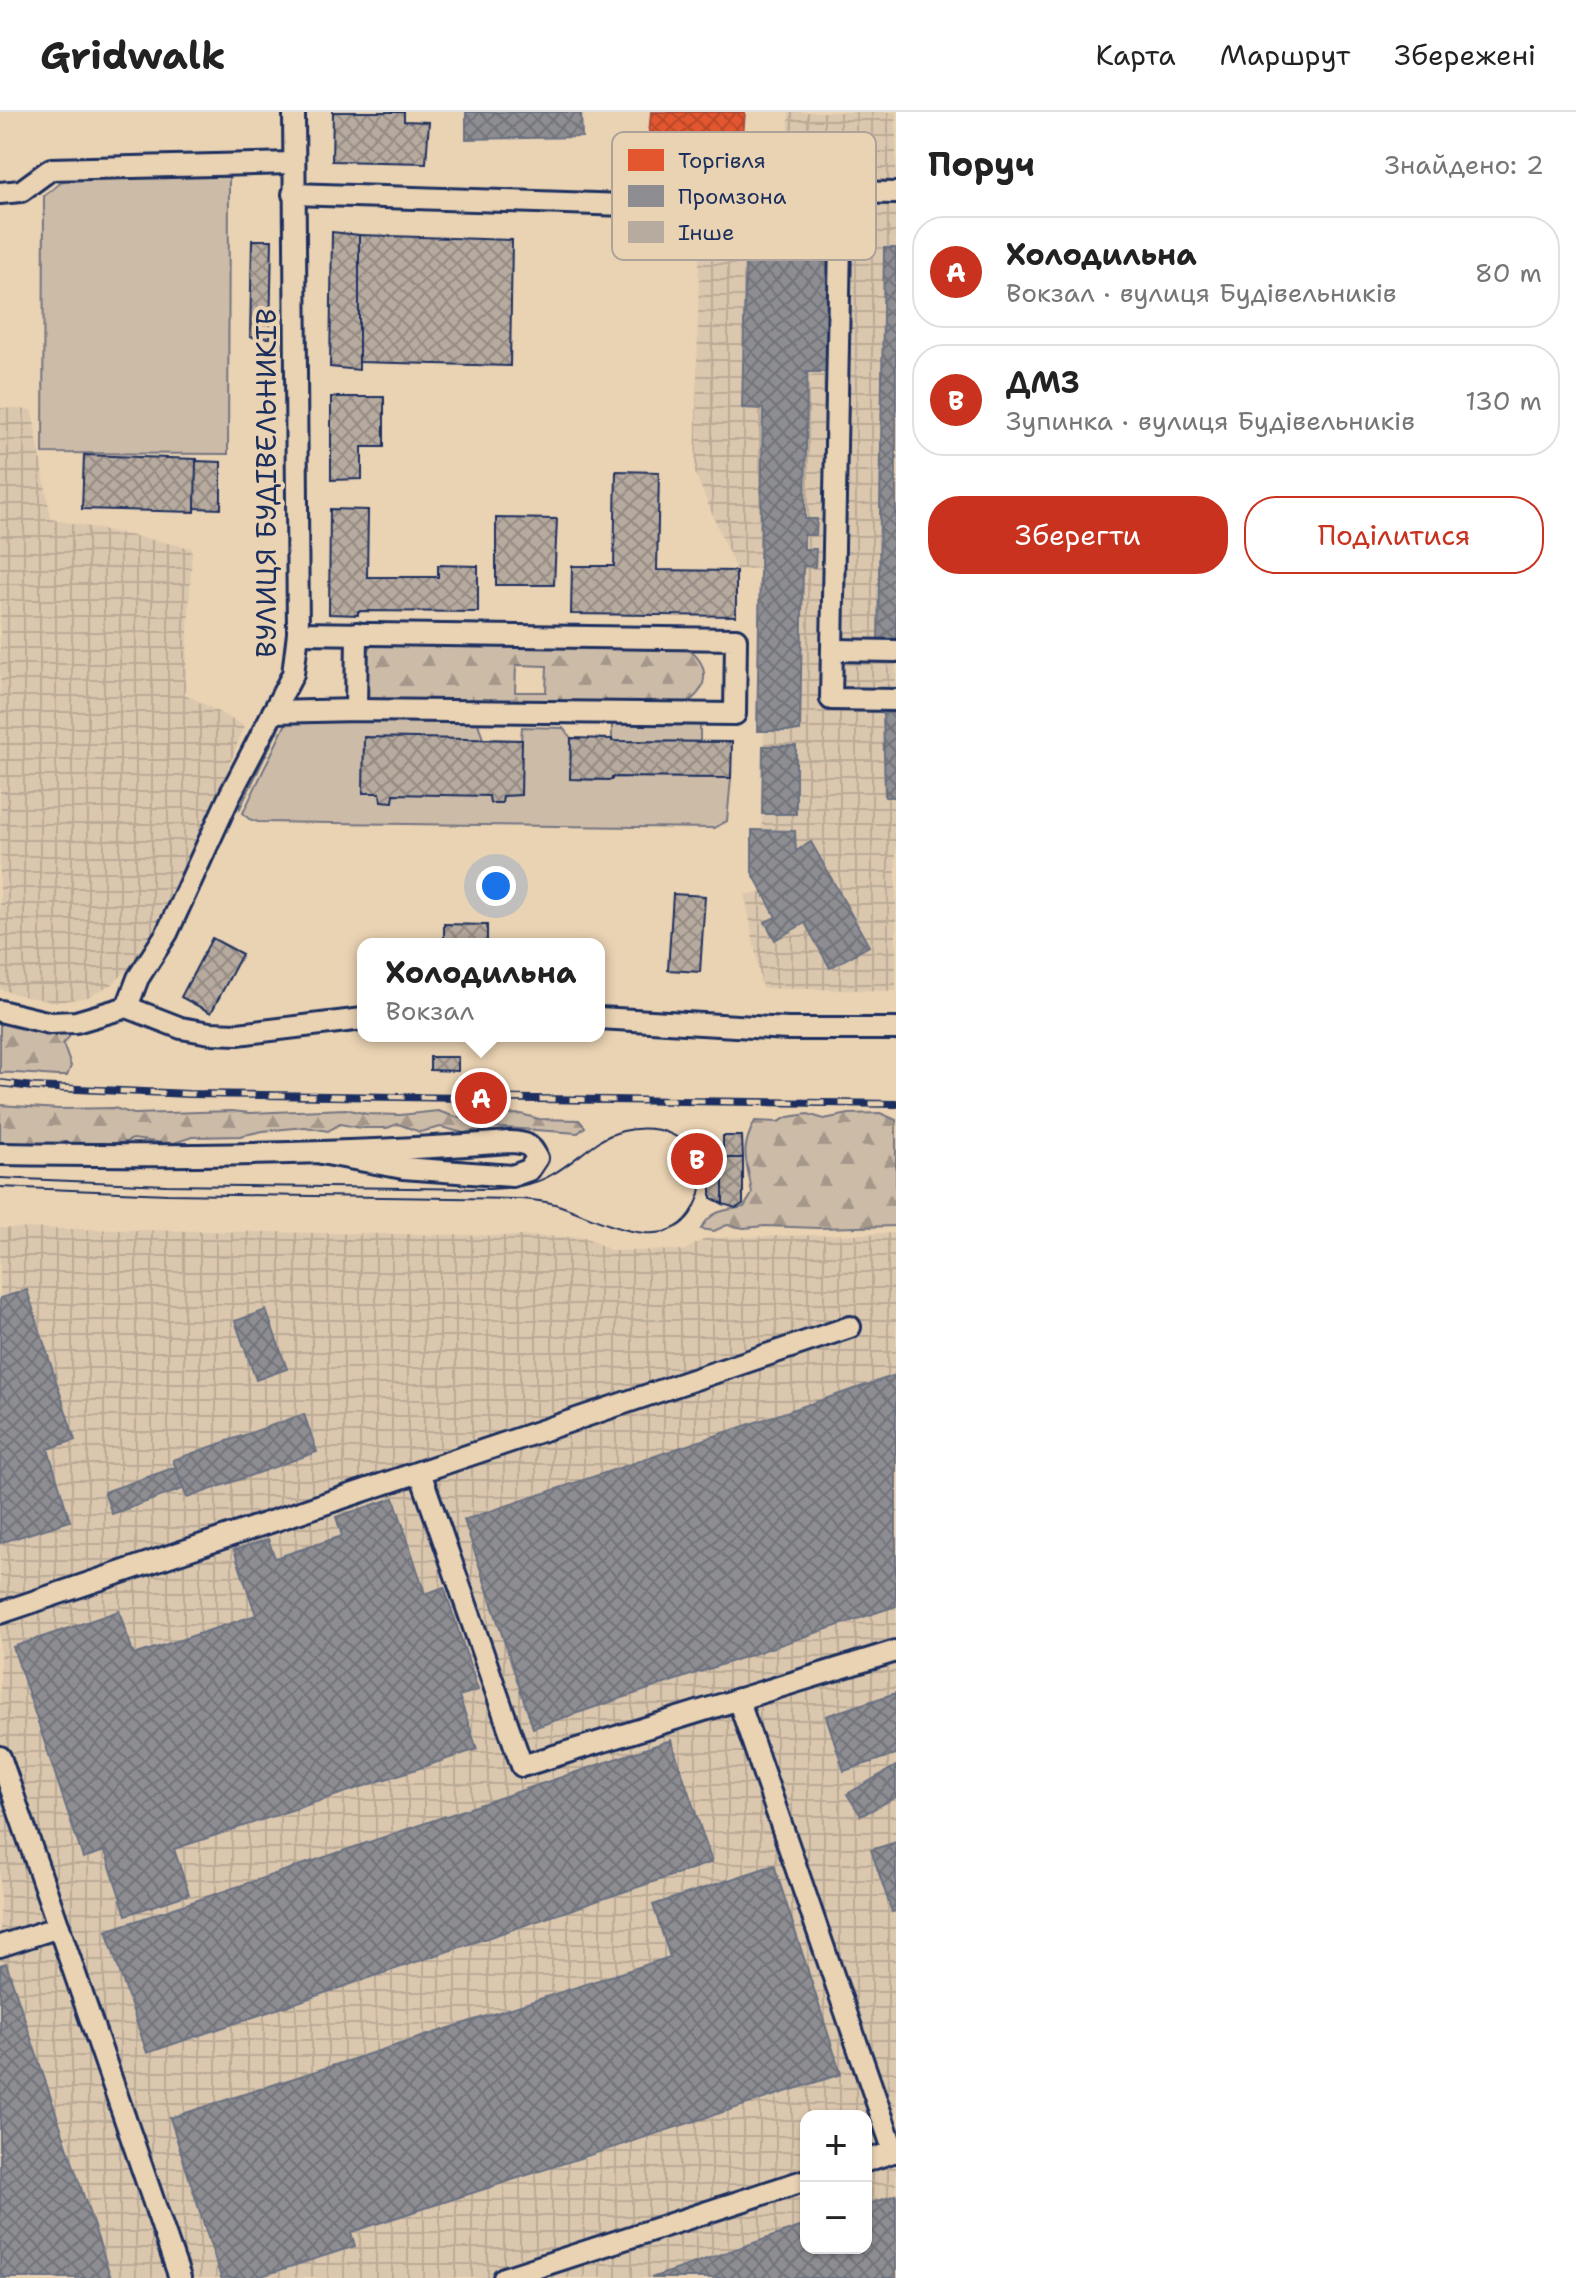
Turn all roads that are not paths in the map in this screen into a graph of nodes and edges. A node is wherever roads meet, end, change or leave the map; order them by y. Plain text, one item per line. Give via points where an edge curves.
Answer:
1 (294, 112) edge
2 (293, 163) junction
3 (0, 193) edge
4 (876, 193) edge
5 (896, 193) edge
6 (293, 194) junction
7 (612, 205) edge
8 (840, 260) edge
9 (298, 633) junction
10 (357, 633) junction
11 (833, 650) junction
12 (896, 651) edge
13 (896, 700) edge
14 (356, 710) junction
15 (273, 712) junction
16 (127, 1007) junction
17 (0, 1011) edge
18 (605, 1018) edge
19 (357, 1020) edge
20 (896, 1029) edge
21 (321, 1153) junction
22 (0, 1154) edge
23 (850, 1327) dead end
24 (420, 1472) junction
25 (0, 1613) edge
26 (896, 1651) edge
27 (738, 1699) junction
28 (0, 1757) edge
29 (59, 1927) junction
30 (0, 1946) edge
31 (895, 2152) edge
32 (872, 2159) edge
33 (800, 2182) edge
34 (180, 2278) edge
35 (504, 2278) edge

1 - 2 street, ВУЛИЦЯ БУДІВЕЛЬНИКІВ
2 - 3 street via 51,169 21,191
2 - 6 street, ВУЛИЦЯ БУДІВЕЛЬНИКІВ
4 - 5 street
6 - 7 street
6 - 9 street, ВУЛИЦЯ БУДІВЕЛЬНИКІВ
8 - 11 street
9 - 10 street
9 - 15 street, ВУЛИЦЯ БУДІВЕЛЬНИКІВ via 293,674
10 - 14 street
10 - 14 street via 736,639 736,652 735,714
11 - 12 street
11 - 13 street via 831,699
14 - 15 street
15 - 16 street, ВУЛИЦЯ БУДІВЕЛЬНИКІВ
16 - 17 street via 76,1022 50,1023
16 - 19 street via 210,1033
18 - 20 street
21 - 21 street via 403,1168 512,1176 529,1170 537,1158 525,1143 509,1142
21 - 22 street
23 - 24 street
24 - 25 street
24 - 27 street via 522,1766
26 - 27 street
27 - 31 street
28 - 29 street
29 - 30 street
29 - 34 street
31 - 32 street
33 - 35 street

